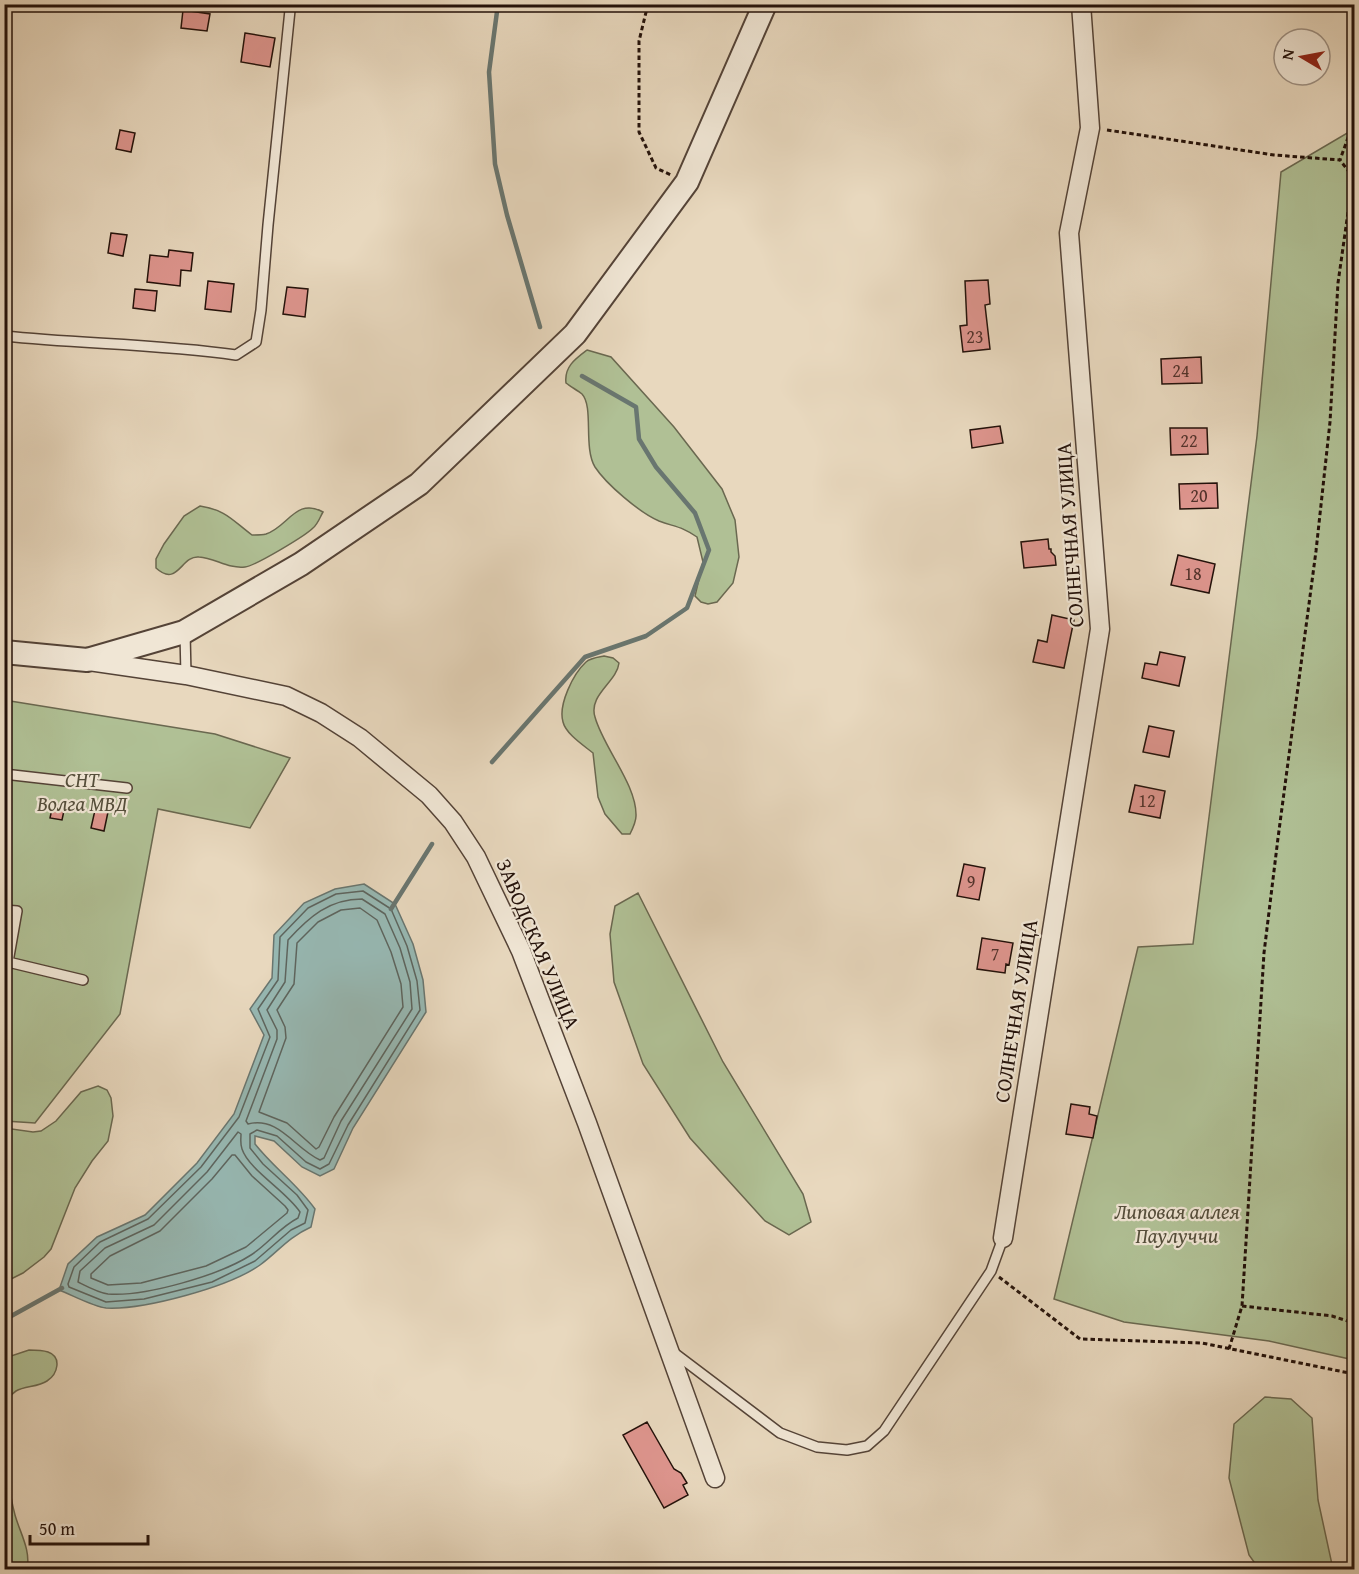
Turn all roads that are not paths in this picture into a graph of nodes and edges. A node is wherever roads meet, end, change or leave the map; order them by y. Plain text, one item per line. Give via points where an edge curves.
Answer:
1 (287, 4) edge
2 (765, 4) edge
3 (1081, 4) edge
4 (4, 336) edge
5 (184, 632) junction
6 (4, 652) edge
7 (87, 660) junction
8 (186, 675) junction
9 (4, 774) edge
10 (127, 788) dead end
11 (4, 910) edge
12 (6, 961) edge
13 (83, 980) dead end
14 (1003, 1238) joint
15 (668, 1349) junction
16 (715, 1478) dead end

1 - 4 lane via 290,10 256,342 236,355
2 - 5 street via 687,182 575,334 419,484 302,564
3 - 14 street, СОЛНЕЧНАЯ УЛИЦА via 1090,128 1069,233 1100,629
5 - 7 street
5 - 8 lane
6 - 7 street
7 - 8 street, ЗАВОДСКАЯ УЛИЦА
8 - 15 street, ЗАВОДСКАЯ УЛИЦА via 286,696 321,713 397,766 453,822 481,867 521,951
9 - 10 lane
11 - 12 lane via 17,911
12 - 13 lane
14 - 15 lane via 991,1271 884,1431 867,1446 847,1450 817,1447 780,1433
15 - 16 street, ЗАВОДСКАЯ УЛИЦА

